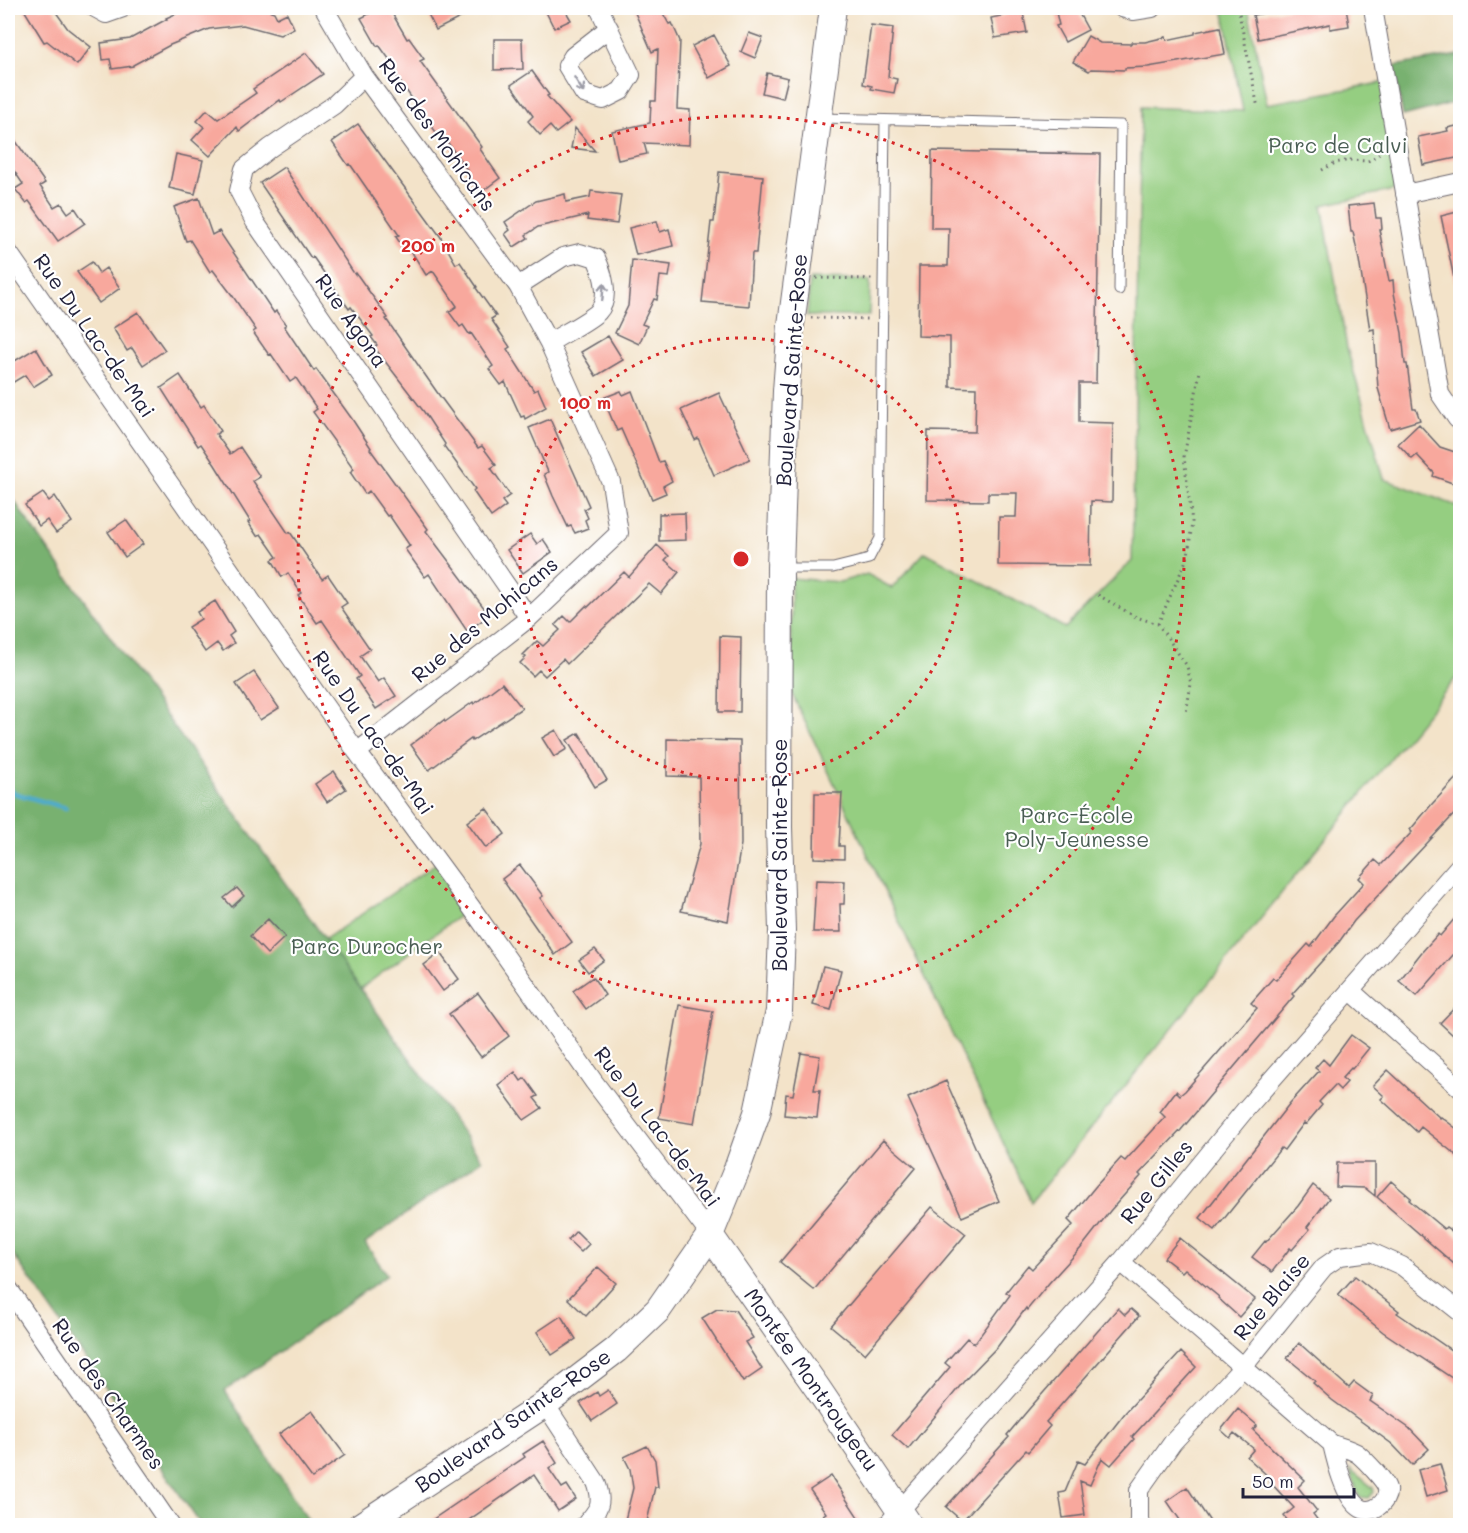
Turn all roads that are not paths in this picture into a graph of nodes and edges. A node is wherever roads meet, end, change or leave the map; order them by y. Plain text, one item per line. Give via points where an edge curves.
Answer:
1 (95, 8) edge
2 (123, 8) edge
3 (324, 8) edge
4 (599, 8) edge
5 (833, 8) edge
6 (1122, 8) edge
7 (1152, 8) edge
8 (1373, 8) edge
9 (609, 28) dead end
10 (364, 76) junction
11 (818, 118) junction
12 (885, 120) junction
13 (1461, 182) edge
14 (1405, 194) junction
15 (8, 252) edge
16 (518, 286) junction
17 (1119, 290) dead end
18 (549, 343) junction
19 (1461, 420) edge
20 (780, 568) junction
21 (529, 618) junction
22 (357, 752) junction
23 (1458, 871) edge
24 (1351, 991) junction
25 (1461, 1088) edge
26 (710, 1235) junction
27 (1120, 1262) junction
28 (8, 1288) edge
29 (1461, 1312) edge
30 (1243, 1367) junction
31 (545, 1404) junction
32 (1332, 1444) dead end
33 (898, 1520) edge
34 (171, 1526) edge
35 (360, 1526) edge
36 (584, 1526) edge
37 (1142, 1526) edge

1 - 2 street via 106,14
3 - 10 street, Rue des Mohicans
4 - 9 street
5 - 11 street, Boulevard Sainte-Rose
6 - 7 street
8 - 14 street
10 - 16 street, Rue des Mohicans
10 - 21 street, Rue Agona via 334,105 244,169 239,191 255,222
11 - 12 lane
11 - 20 street, Boulevard Sainte-Rose via 791,318
12 - 17 lane via 1121,125
12 - 20 lane via 880,538 869,559 833,568
13 - 14 street
14 - 19 street via 1440,394
15 - 22 street, Rue Du Lac-de-Mai
16 - 18 street, Rue des Mohicans
18 -> 16 street via 599,311 605,292 603,271 596,258 580,253 563,256
18 - 21 street, Rue des Mohicans via 611,482 619,533
20 - 26 street, Boulevard Sainte-Rose via 779,1011 757,1113
21 - 22 street, Rue des Mohicans
22 - 26 street, Rue Du Lac-de-Mai via 594,1082
23 - 24 street, Rue Gilles
24 - 25 street
24 - 27 street, Rue Gilles via 1245,1110
26 - 31 street, Boulevard Sainte-Rose via 657,1310 616,1350
26 - 33 street, Montée Montrougeau via 818,1389
27 - 30 street
27 - 33 street, Rue Gilles
28 - 34 street, Rue des Charmes
29 - 30 street, Rue Blaise via 1402,1266 1371,1252 1340,1256 1324,1267
30 - 32 street
30 - 37 street, Rue Blaise via 1173,1442 1139,1490
31 - 35 street, Boulevard Sainte-Rose
31 - 36 street via 601,1495 598,1510

